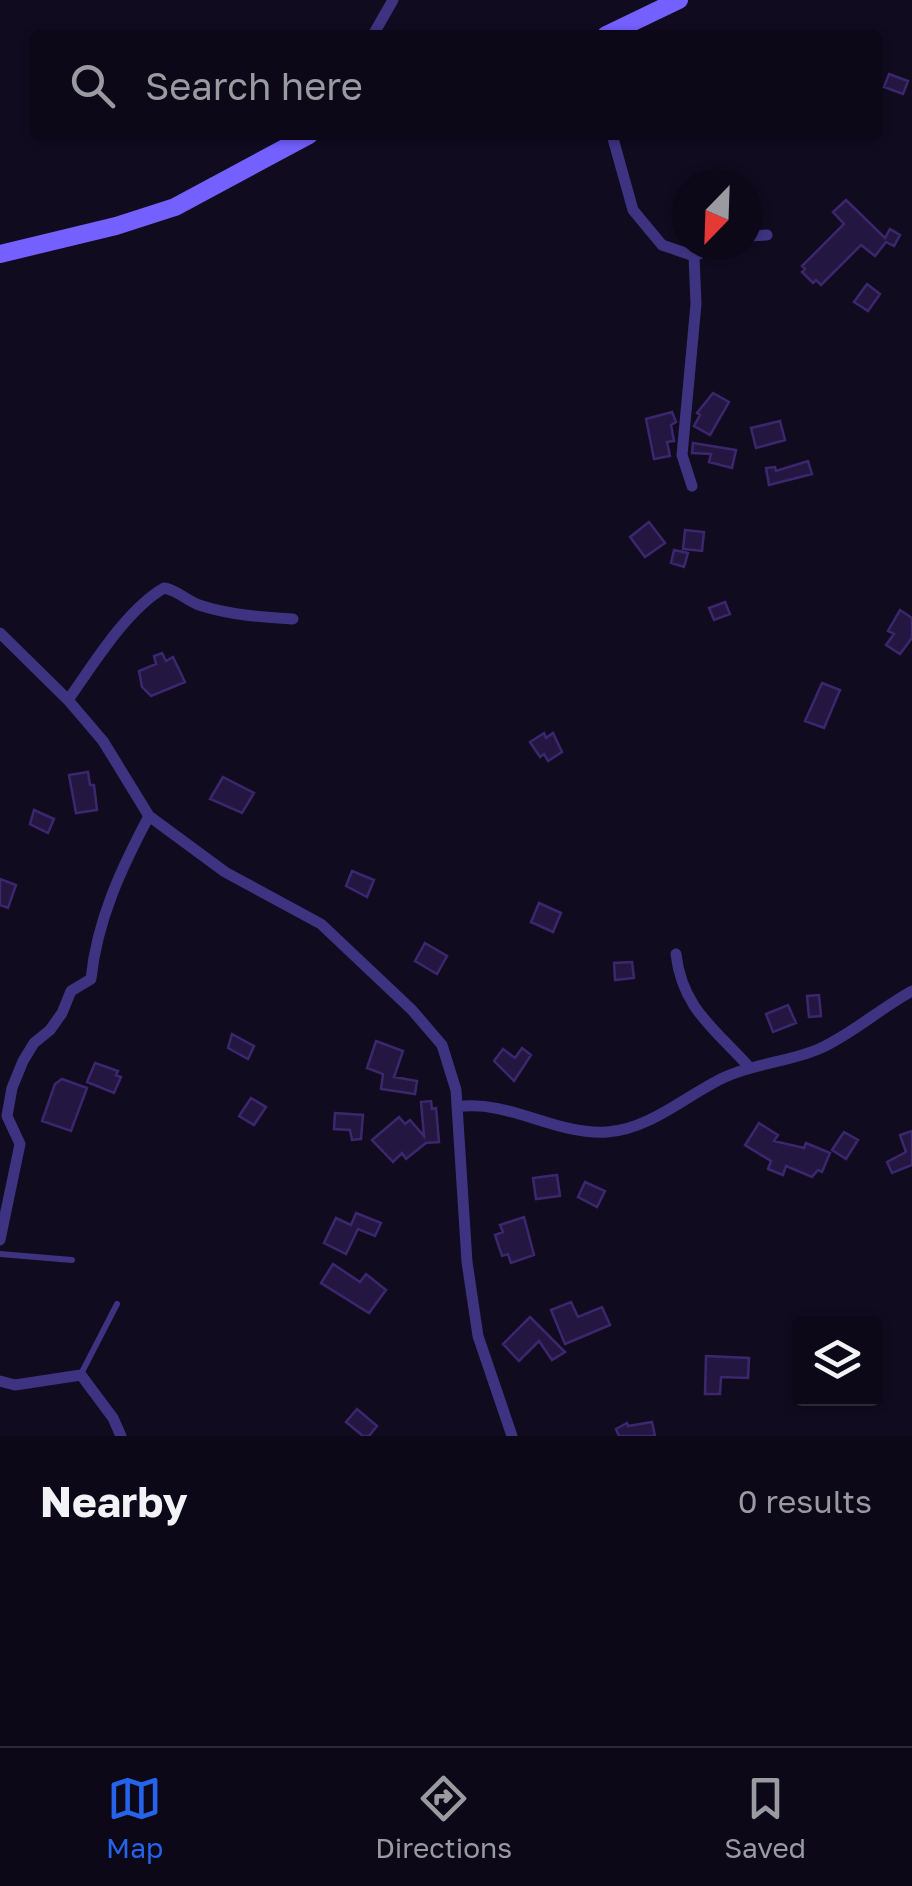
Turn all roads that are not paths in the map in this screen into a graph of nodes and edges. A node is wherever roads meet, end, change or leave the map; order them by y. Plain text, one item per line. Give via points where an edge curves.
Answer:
1 (392, 0) edge
2 (679, 0) edge
3 (377, 30) edge
4 (616, 30) edge
5 (300, 140) edge
6 (613, 140) edge
7 (762, 235) edge
8 (767, 235) dead end
9 (672, 249) edge
10 (0, 254) edge
11 (694, 260) edge
12 (692, 486) dead end
13 (294, 619) dead end
14 (0, 634) edge
15 (68, 700) junction
16 (149, 816) junction
17 (676, 954) dead end
18 (912, 991) edge
19 (750, 1067) junction
20 (456, 1107) junction
21 (0, 1240) edge
22 (0, 1254) edge
23 (72, 1260) dead end
24 (116, 1304) dead end
25 (81, 1376) junction
26 (0, 1382) edge
27 (121, 1436) edge
28 (512, 1436) edge

1 - 3 street
2 - 4 street
5 - 10 street via 176,207
6 - 9 street via 634,210
7 - 8 street
11 - 12 street via 682,456
13 - 15 street via 218,610 164,588 102,651
14 - 15 street
15 - 16 street via 103,741
16 - 20 street via 225,872 321,924 356,956 442,1046
16 - 21 street via 102,918 90,979 70,991 12,1088 6,1116 20,1144
17 - 19 street via 686,996
18 - 19 street via 820,1049
19 - 20 street via 606,1132 556,1126 482,1103
20 - 28 street via 478,1336
22 - 23 lane
24 - 25 lane
25 - 26 street
25 - 27 street

